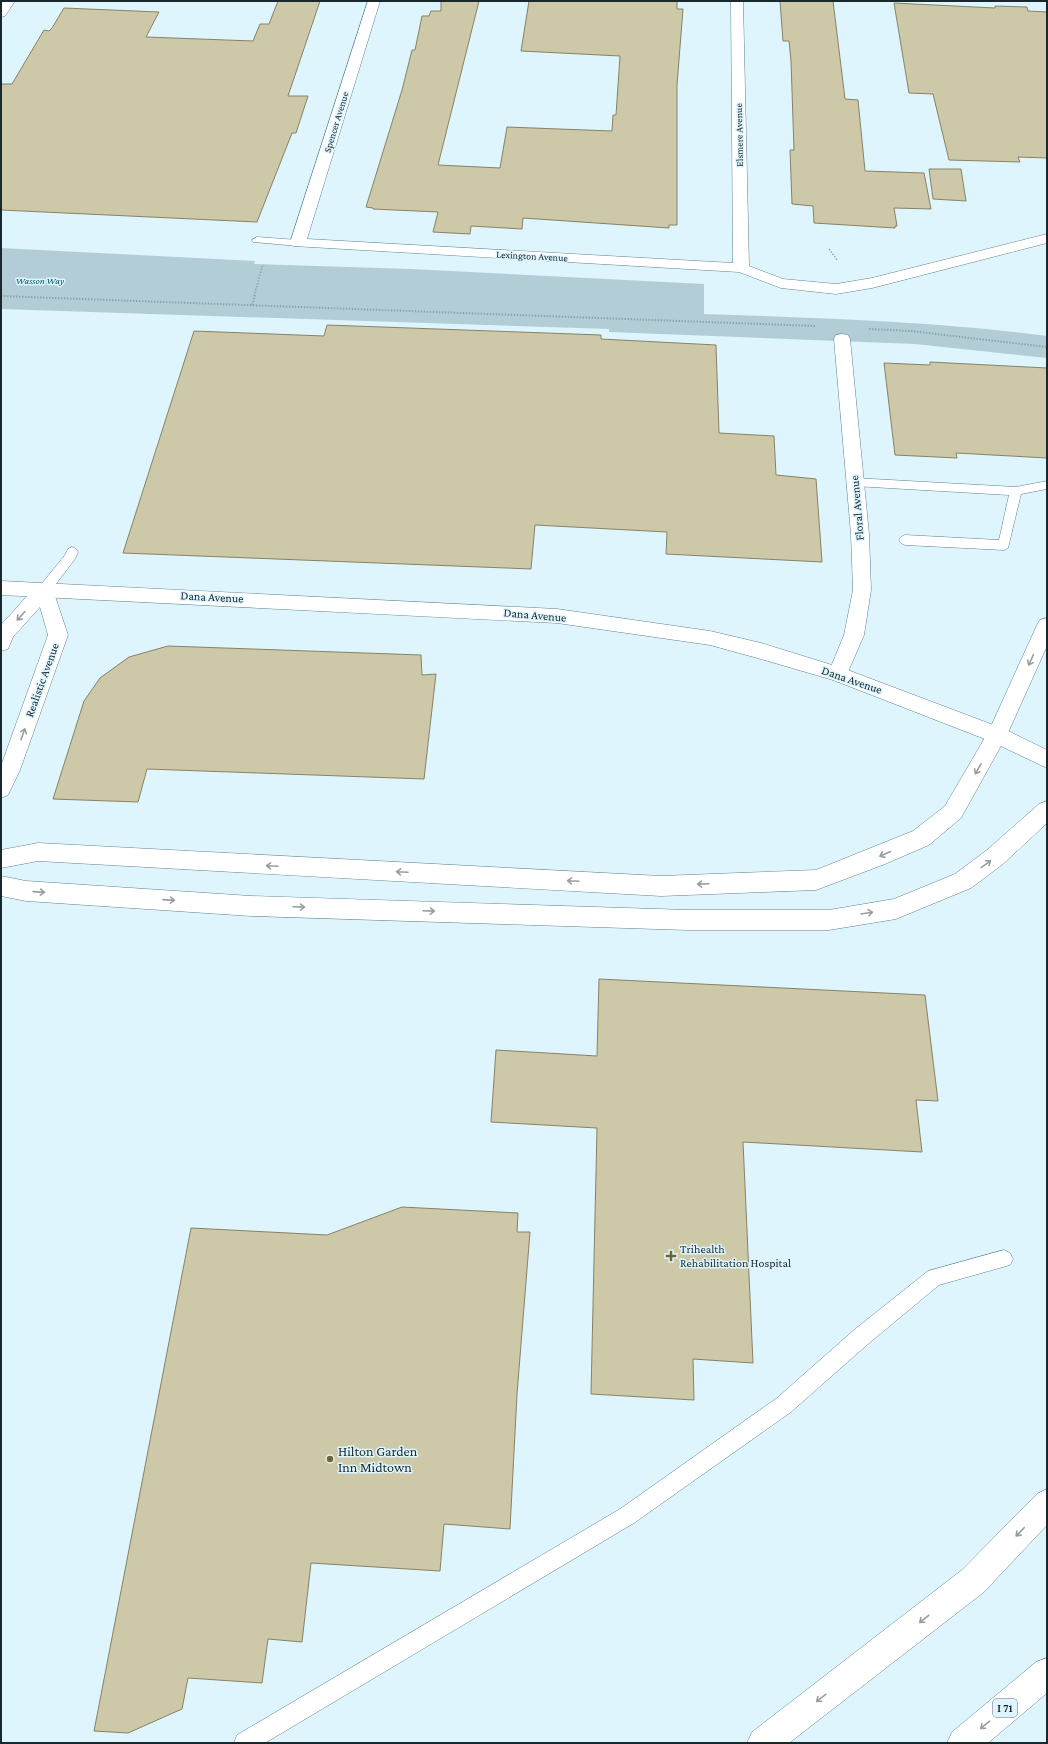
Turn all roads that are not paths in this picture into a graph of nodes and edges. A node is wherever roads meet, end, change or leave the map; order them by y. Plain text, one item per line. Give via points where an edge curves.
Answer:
1 (9, 1) edge
2 (374, 1) edge
3 (736, 1) edge
4 (1, 13) edge
5 (1047, 238) edge
6 (257, 240) dead end
7 (298, 243) junction
8 (742, 268) junction
9 (842, 339) dead end
10 (854, 482) junction
11 (1047, 485) edge
12 (1016, 491) junction
13 (905, 540) dead end
14 (72, 552) dead end
15 (1, 588) edge
16 (44, 590) junction
17 (1047, 624) edge
18 (1, 644) edge
19 (838, 674) junction
20 (997, 735) junction
21 (1047, 760) edge
22 (1, 789) edge
23 (1047, 810) edge
24 (1, 860) edge
25 (1, 886) edge
26 (1004, 1259) dead end
27 (1047, 1504) edge
28 (1047, 1673) edge
29 (245, 1743) edge
30 (763, 1743) edge
31 (963, 1743) edge

1 - 4 main road
2 - 7 main road, Spencer Avenue
3 - 8 main road, Elsmere Avenue
5 - 8 main road, Lexington Avenue via 872,283 836,289 781,284
6 - 7 lane, Lexington Avenue
7 - 8 main road, Lexington Avenue
9 - 10 main road, Floral Avenue
10 - 12 lane
10 - 19 main road, Floral Avenue via 860,534 862,590 854,634
11 - 12 lane
12 - 13 lane via 1004,545
14 - 16 lane
15 - 16 main road, Dana Avenue
16 -> 18 main road via 4,634
16 - 19 main road, Dana Avenue via 557,616 710,638
22 -> 16 main road, Realistic Avenue via 58,635
17 -> 20 main road
19 - 20 main road, Dana Avenue
20 - 21 main road, Dana Avenue
20 -> 24 main road via 953,812 921,838 816,880 661,886 38,852
25 -> 23 main road via 26,891 251,906 688,920 829,920 896,909 963,881 995,857
26 - 29 lane via 934,1278 861,1337 784,1405 627,1516
27 -> 30 main road via 973,1581
28 -> 31 main road, I 71

